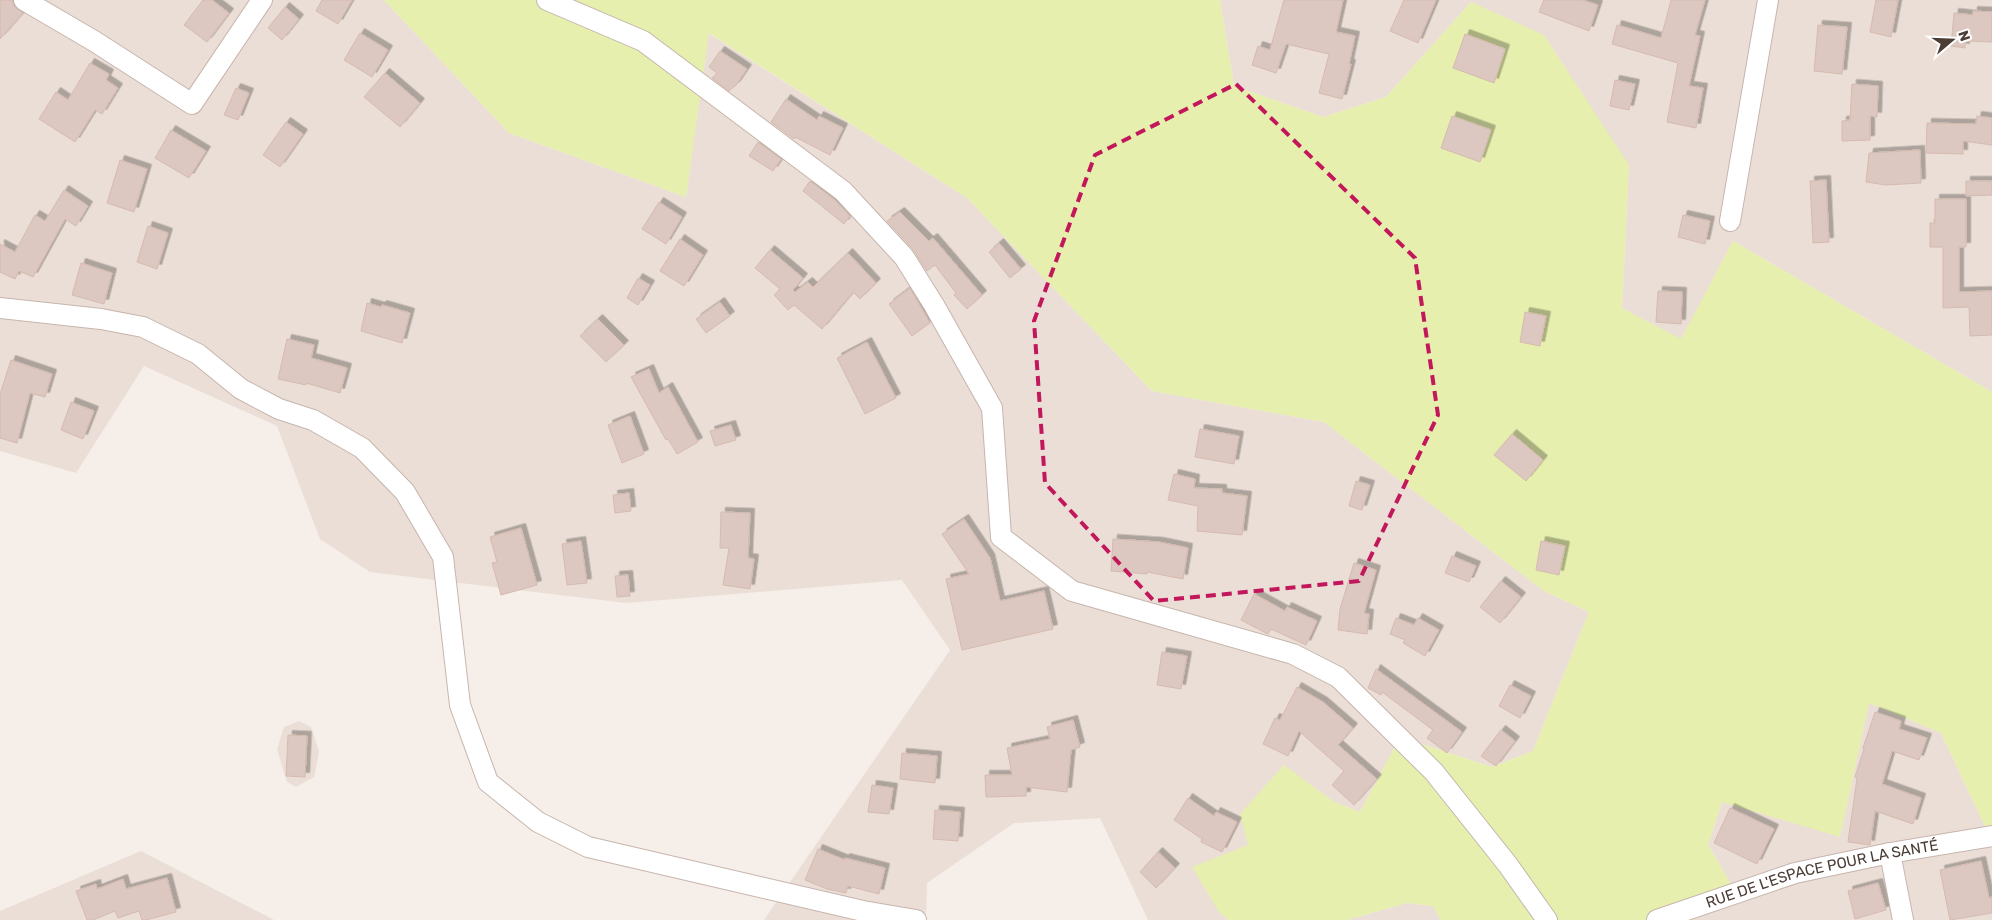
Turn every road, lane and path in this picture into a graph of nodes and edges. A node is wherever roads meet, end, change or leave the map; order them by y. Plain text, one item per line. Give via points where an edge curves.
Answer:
1 (24, 0) edge
2 (262, 0) edge
3 (547, 0) edge
4 (1768, 0) edge
5 (1730, 221) dead end
6 (0, 308) edge
7 (1992, 836) edge
8 (1890, 853) junction
9 (916, 920) edge
10 (1547, 920) edge
11 (1656, 920) edge
12 (1902, 920) edge

1 - 2 street via 192,104
3 - 10 street via 643,41 843,191 904,258 992,408 1001,536 1072,591 1293,654 1338,677 1434,772
4 - 5 street
6 - 9 street via 143,327 198,354 241,389 279,409 313,420 362,448 405,492 443,556 460,705 488,782 538,822 588,847 863,911
7 - 8 street, RUE DE L'ESPACE POUR LA SANTÉ
8 - 11 street, RUE DE L'ESPACE POUR LA SANTÉ via 1795,873
8 - 12 street

